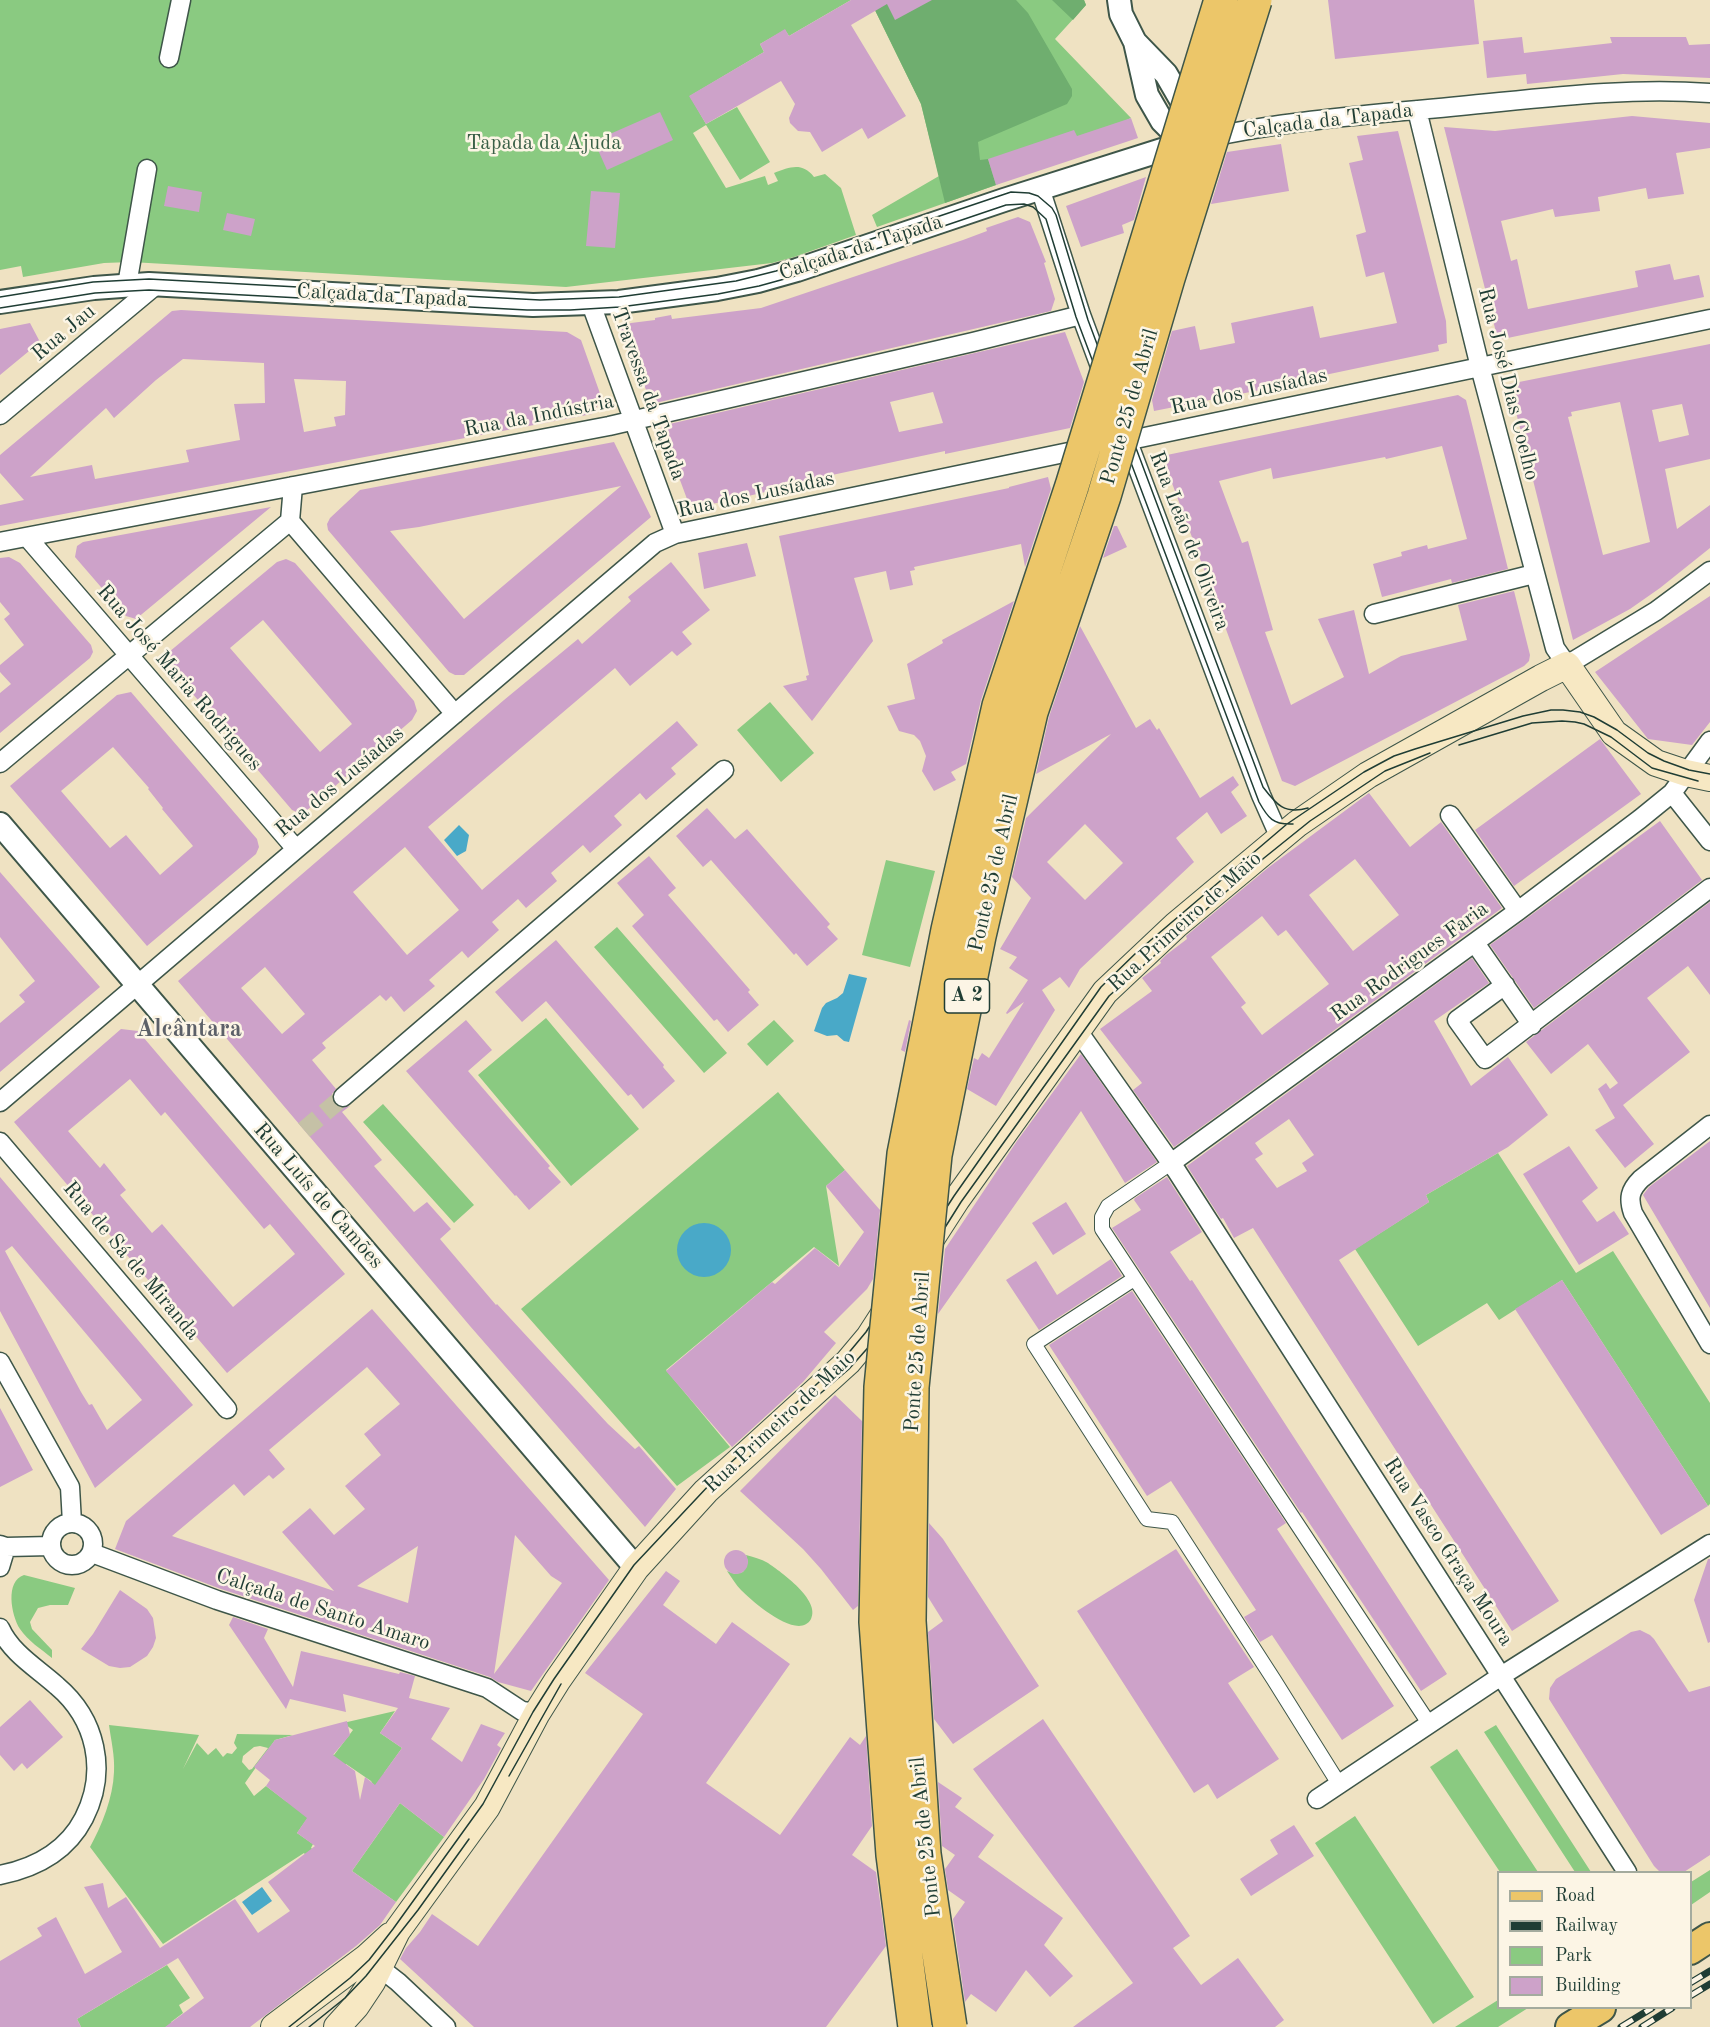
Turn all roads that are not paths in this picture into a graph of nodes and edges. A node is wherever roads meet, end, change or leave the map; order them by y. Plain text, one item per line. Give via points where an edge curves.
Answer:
1 (181, 0) edge
2 (1221, 0) edge
3 (1256, 0) edge
4 (1116, 5) edge
5 (169, 58) dead end
6 (1710, 93) edge
7 (1416, 110) junction
8 (1184, 143) junction
9 (147, 169) dead end
10 (1040, 188) junction
11 (127, 285) junction
12 (156, 285) junction
13 (0, 303) edge
14 (591, 304) junction
15 (1081, 315) junction
16 (1710, 319) edge
17 (1480, 367) junction
18 (0, 415) edge
19 (633, 421) junction
20 (1128, 441) junction
21 (293, 486) junction
22 (290, 521) junction
23 (675, 534) junction
24 (27, 537) junction
25 (0, 542) edge
26 (1710, 571) edge
27 (1534, 574) junction
28 (1374, 614) dead end
29 (129, 655) junction
30 (1567, 665) junction
31 (455, 714) junction
32 (1588, 722) dead end
33 (1614, 733) junction
34 (1710, 741) edge
35 (0, 763) edge
36 (724, 770) dead end
37 (1689, 782) edge
38 (1450, 814) dead end
39 (0, 824) edge
40 (1280, 838) junction
41 (1710, 841) edge
42 (296, 849) junction
43 (1710, 888) edge
44 (1518, 911) junction
45 (1475, 943) junction
46 (138, 985) junction
47 (1505, 985) junction
48 (1532, 1025) junction
49 (1078, 1031) junction
50 (343, 1097) tunnel mouth
51 (0, 1102) edge
52 (1710, 1125) edge
53 (0, 1142) edge
54 (1171, 1163) junction
55 (1134, 1278) junction
56 (1710, 1344) edge
57 (0, 1362) edge
58 (227, 1409) dead end
59 (72, 1522) junction
60 (1710, 1544) edge
61 (3, 1546) edge
62 (51, 1546) junction
63 (92, 1553) junction
64 (0, 1567) edge
65 (636, 1568) junction
66 (0, 1628) edge
67 (1501, 1676) junction
68 (537, 1713) junction
69 (1430, 1725) junction
70 (1339, 1784) junction
71 (1317, 1799) dead end
72 (1626, 1871) edge
73 (7, 1873) edge
74 (1710, 1937) edge
75 (1692, 1949) edge
76 (373, 1963) junction
77 (1598, 2009) edge
78 (274, 2027) edge
79 (337, 2027) edge
80 (446, 2027) edge
81 (915, 2027) edge
82 (950, 2027) edge
83 (1570, 2027) edge

1 - 5 street
2 - 81 highway, Ponte 25 de Abril / A 2, bridge via 1072,486 999,706 948,930 904,1154 881,1387 876,1622 892,1855
3 - 82 highway, Ponte 25 de Abril / A 2, bridge via 1104,496 1031,712 979,936 935,1155 912,1387 909,1621 924,1854
4 - 8 street via 1135,42 1147,95 1162,122
6 - 7 street, Calçada da Tapada via 1623,91
7 - 8 street, Calçada da Tapada via 1245,130
7 - 17 street, Rua José Dias Coelho
8 - 10 street, Calçada da Tapada
9 - 11 street
10 - 14 street, Calçada da Tapada via 768,279
10 - 15 street, Rua Leão de Oliveira
11 - 12 street, Calçada da Tapada
11 - 13 street, Calçada da Tapada
12 - 14 street, Calçada da Tapada via 533,305
12 - 18 street, Rua Jau
14 - 19 street, Travessa da Tapada
15 - 19 street, Rua da Indústria
15 - 20 street, Rua Leão de Oliveira
16 - 17 street, Rua dos Lusíadas
17 - 20 street, Rua dos Lusíadas
17 - 27 street, Rua José Dias Coelho
19 - 21 street, Rua da Indústria
19 - 23 street, Travessa da Tapada
20 - 23 street, Rua dos Lusíadas
20 - 40 street, Rua Leão de Oliveira
21 - 22 street
21 - 24 street, Rua da Indústria
22 - 29 street
22 - 31 street
23 - 31 street, Rua dos Lusíadas via 655,543
24 - 25 street, Rua da Indústria
24 - 29 street, Rua José Maria Rodrigues
26 - 30 street via 1656,611
27 - 28 street
27 - 30 street, Rua José Dias Coelho via 1551,637
29 - 35 street
29 - 42 street, Rua José Maria Rodrigues
30 - 33 main road
30 - 40 main road, Rua Primeiro de Maio via 1368,775
31 - 42 street, Rua dos Lusíadas
32 - 33 street
33 - 37 main road
34 - 37 street, Rua Rodrigues Faria
36 - 50 street
37 - 41 street
37 - 44 street, Rua Rodrigues Faria
38 - 44 street
39 - 46 street, Rua Luís de Camões
40 - 49 main road, Rua Primeiro de Maio via 1176,925 1105,992
42 - 46 street, Rua dos Lusíadas
43 - 48 street
44 - 45 street, Rua Rodrigues Faria
45 - 47 street
45 - 54 street, Rua Rodrigues Faria
46 - 51 street, Rua dos Lusíadas
46 - 65 street, Rua Luís de Camões
47 - 48 street
47 - 48 street via 1457,1020 1485,1059
49 - 54 street
49 - 65 main road, Rua Primeiro de Maio via 957,1199 869,1337 848,1362 706,1491
52 - 56 street via 1641,1179 1633,1187 1630,1202
53 - 58 street, Rua de Sá de Miranda
54 - 55 street via 1112,1202 1102,1217 1102,1229
54 - 67 street, Rua Vasco Graça Moura
55 - 69 street
55 - 70 street via 1034,1344 1147,1519 1172,1522
57 - 59 street via 70,1487
59 - 62 street via 54,1533
59 - 63 street via 90,1532
60 - 67 street
61 - 62 street
61 - 64 street
62 - 63 street via 59,1561 67,1565 84,1562
63 - 68 street, Calçada de Santo Amaro via 217,1600 487,1688 522,1711
65 - 68 main road, Rua Primeiro de Maio
66 - 73 street via 11,1646 78,1708 91,1734 96,1763 88,1809 70,1837 45,1859
67 - 69 street
67 - 72 street, Rua Vasco Graça Moura
68 - 76 main road, Rua Primeiro de Maio via 487,1807
69 - 70 street
70 - 71 street
74 - 75 main road
76 - 78 main road
76 - 79 main road via 356,2006
76 - 80 street
77 - 83 main road

